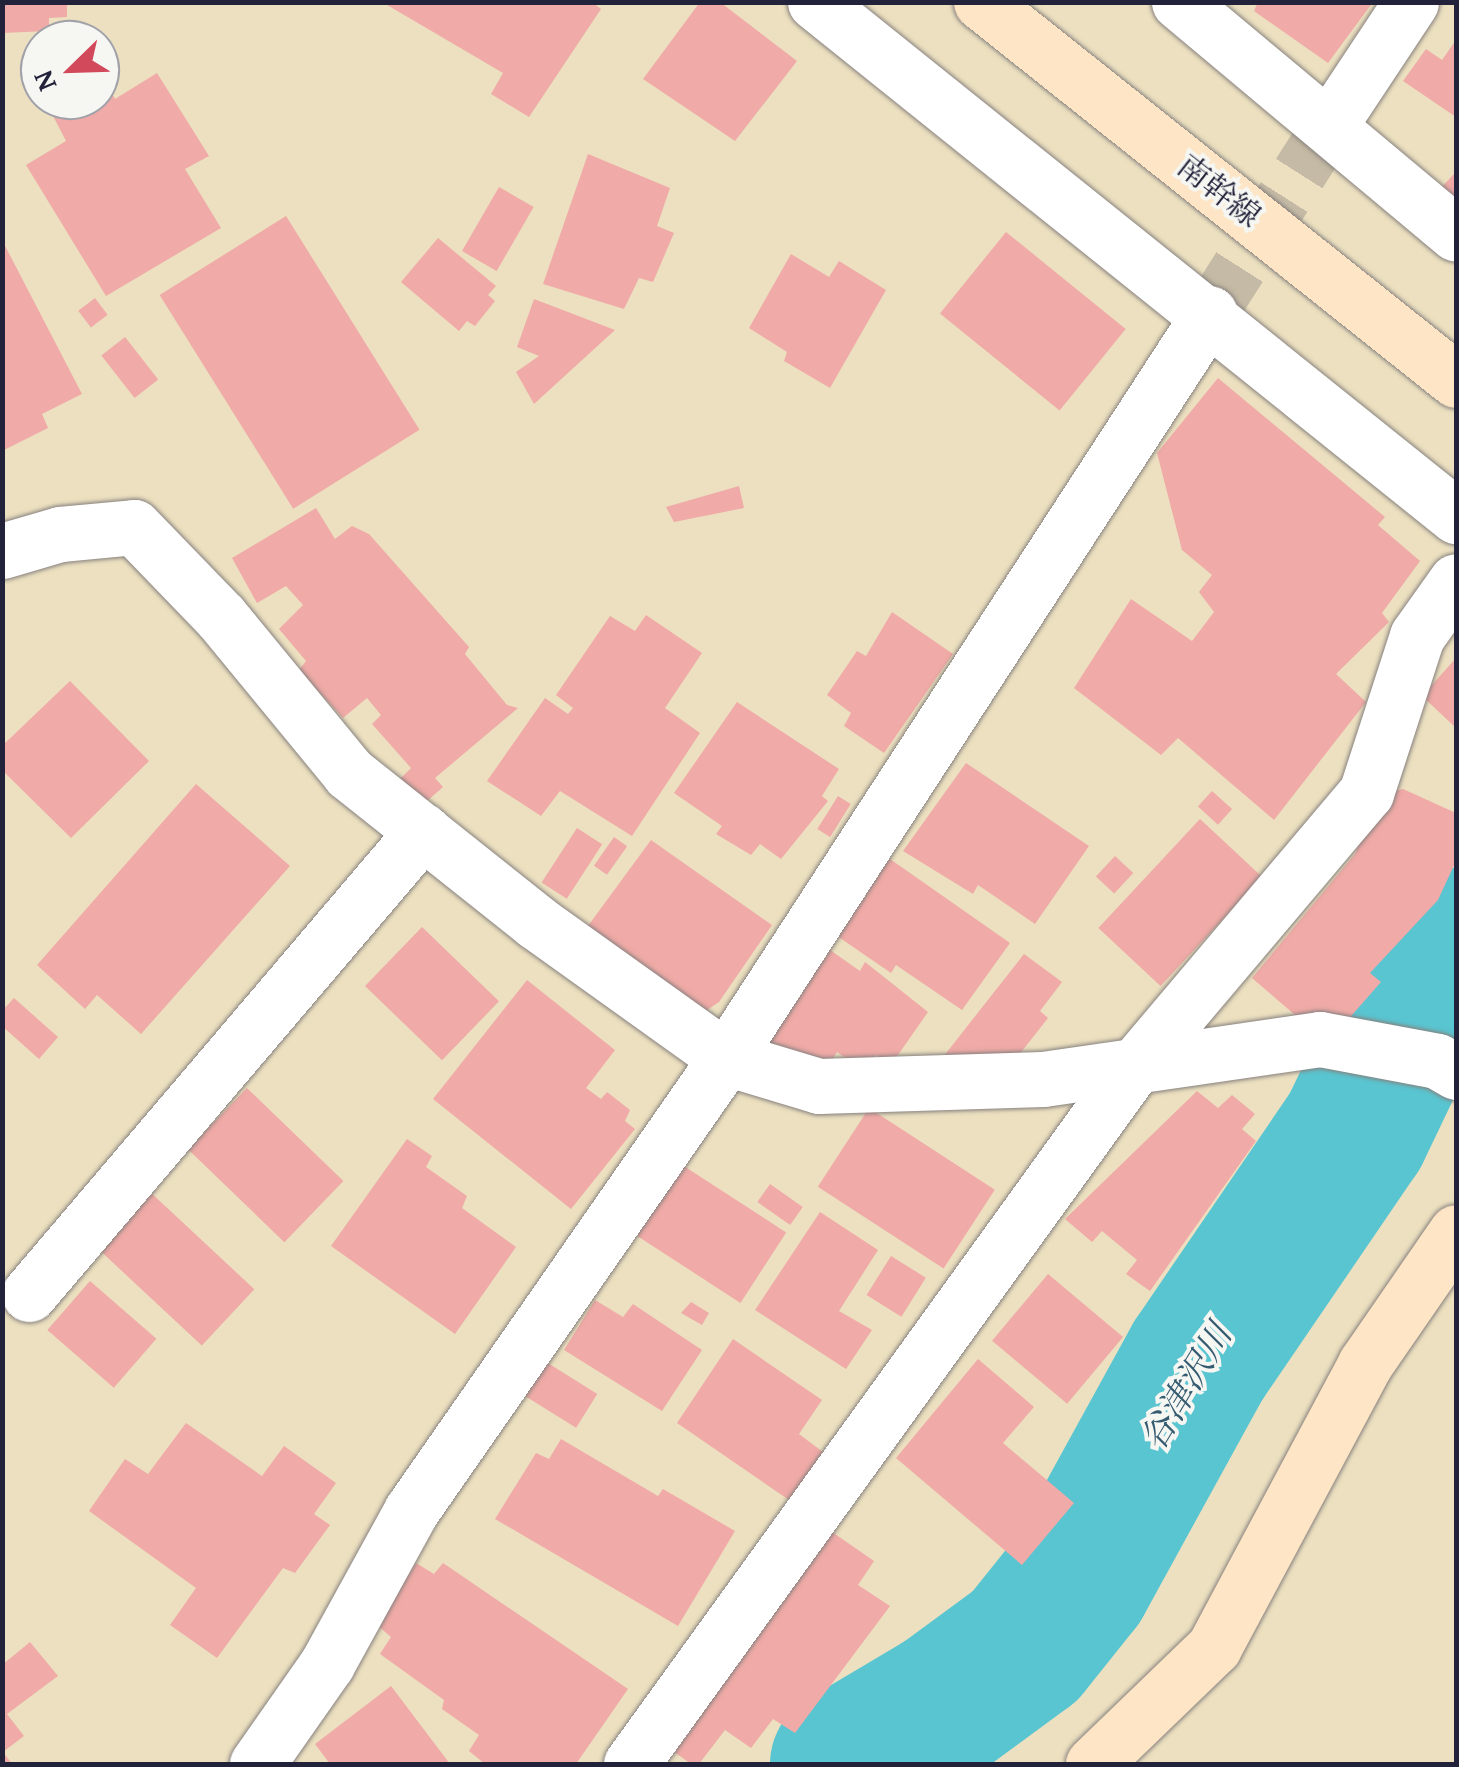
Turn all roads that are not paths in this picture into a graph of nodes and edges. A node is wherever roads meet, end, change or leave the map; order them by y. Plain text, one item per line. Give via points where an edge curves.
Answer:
1 (815, 2) edge
2 (981, 2) edge
3 (1179, 2) edge
4 (1411, 2) edge
5 (1332, 123) junction
6 (1456, 234) edge
7 (1210, 313) junction
8 (1456, 380) edge
9 (1456, 516) edge
10 (2, 551) edge
11 (1456, 581) edge
12 (423, 831) junction
13 (726, 1058) junction
14 (1135, 1066) junction
15 (1456, 1072) edge
16 (1456, 1232) edge
17 (29, 1294) dead end
18 (257, 1764) edge
19 (630, 1764) edge
20 (1093, 1764) edge

1 - 7 street
2 - 8 street, 南幹線
3 - 5 street
4 - 5 street
5 - 6 street
7 - 9 street
7 - 13 street
10 - 12 street via 60,534 134,527 221,617 349,773
11 - 14 street via 1418,636 1366,793
12 - 13 street
12 - 17 street
13 - 14 street via 819,1086 1044,1079
13 - 18 street via 411,1511 327,1664
14 - 15 street via 1320,1039 1437,1061
14 - 19 street
16 - 20 street via 1365,1364 1214,1647

